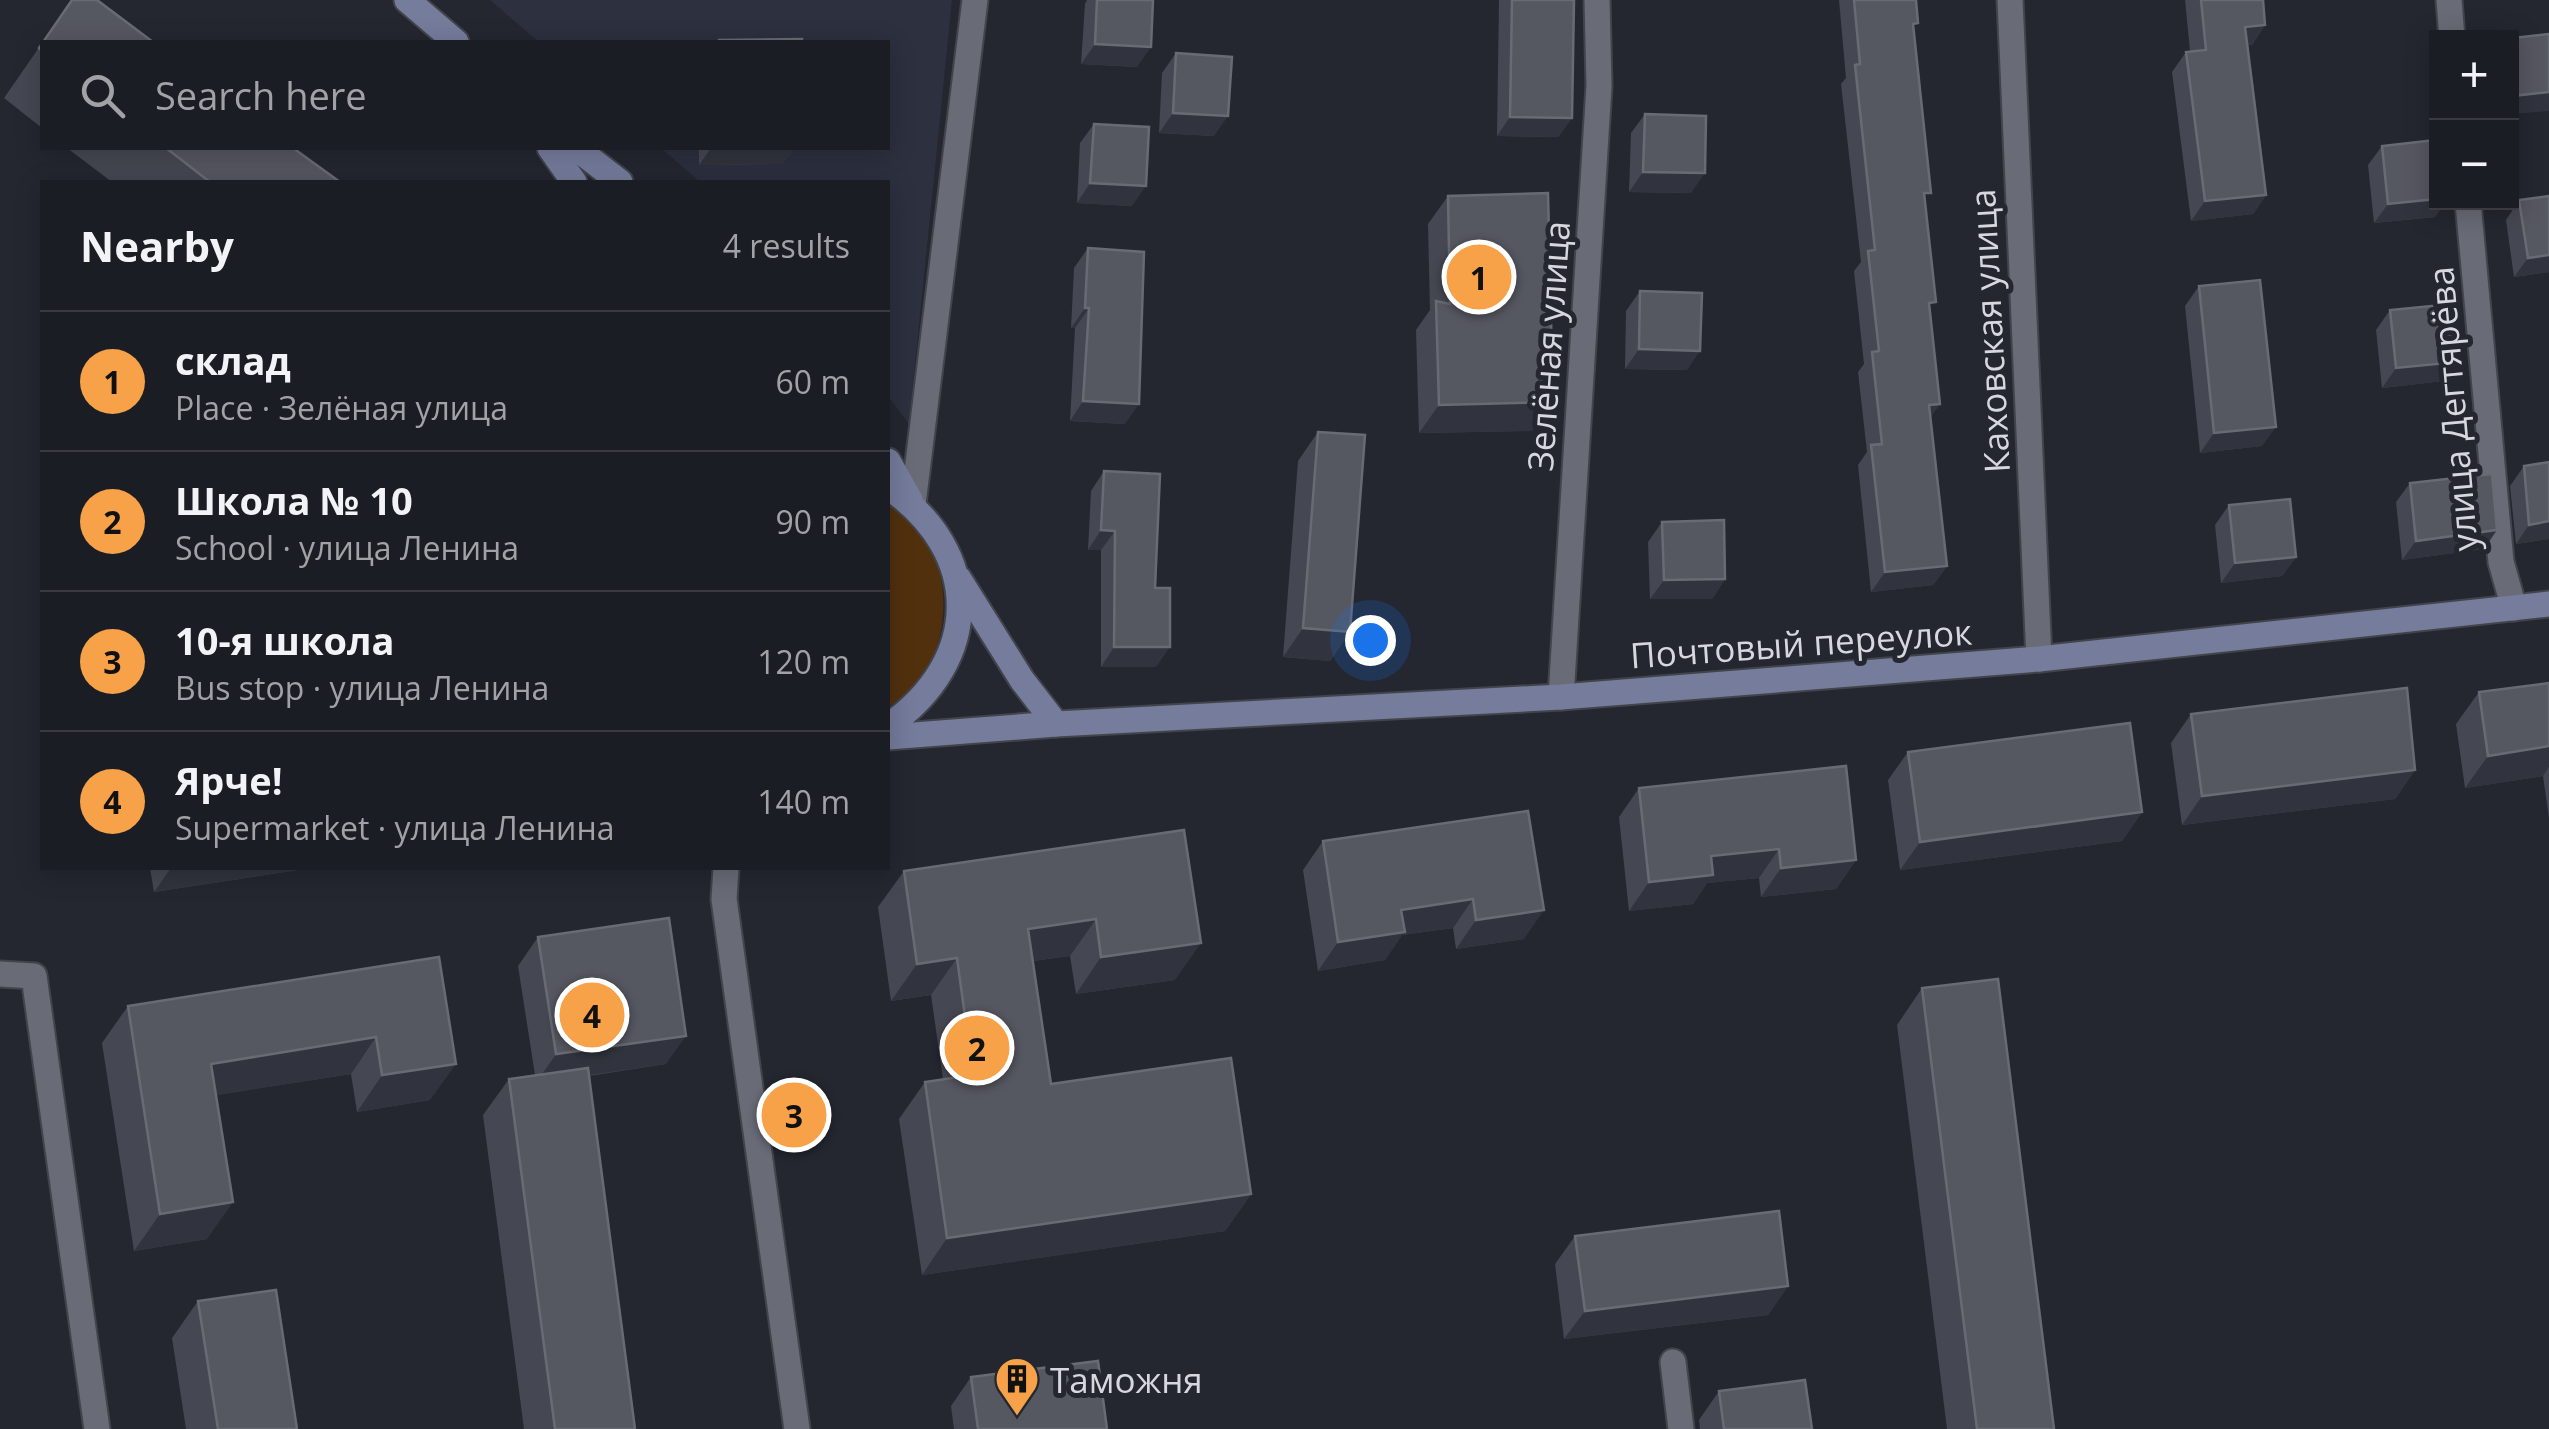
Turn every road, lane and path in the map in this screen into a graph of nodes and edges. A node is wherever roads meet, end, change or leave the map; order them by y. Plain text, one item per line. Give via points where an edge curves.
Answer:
1 (407, 0) edge
2 (975, 0) edge
3 (1597, 0) edge
4 (2010, 0) edge
5 (2449, 0) edge
6 (2451, 30) edge
7 (454, 40) edge
8 (551, 150) edge
9 (579, 150) edge
10 (573, 180) edge
11 (617, 180) edge
12 (2469, 210) edge
13 (890, 465) edge
14 (890, 487) edge
15 (913, 504) junction
16 (955, 572) junction
17 (2549, 604) edge
18 (2514, 608) junction
19 (2039, 659) junction
20 (1562, 697) junction
21 (890, 724) edge
22 (1056, 724) junction
23 (890, 737) edge
24 (714, 870) edge
25 (726, 870) edge
26 (724, 899) junction
27 (0, 974) edge
28 (1673, 1362) dead end
29 (97, 1429) edge
30 (798, 1429) edge
31 (1681, 1429) edge

1 - 7 main road
2 - 15 street
3 - 20 street, Зелёная улица via 1600,86
4 - 19 street, Каховская улица
5 - 6 street
8 - 10 main road
9 - 11 main road
12 - 18 street, улица Дегтярёва via 2501,562
13 - 15 main road
14 - 15 main road
15 - 16 main road via 938,534
16 - 21 main road via 954,646 922,699
16 - 22 main road
17 - 18 main road, Почтовый переулок
18 - 19 main road, Почтовый переулок
19 - 20 main road, Почтовый переулок
20 - 22 main road, Почтовый переулок
22 - 23 main road, Почтовый переулок
24 - 26 street
25 - 26 street
26 - 30 street
27 - 29 street via 34,976
28 - 31 street

